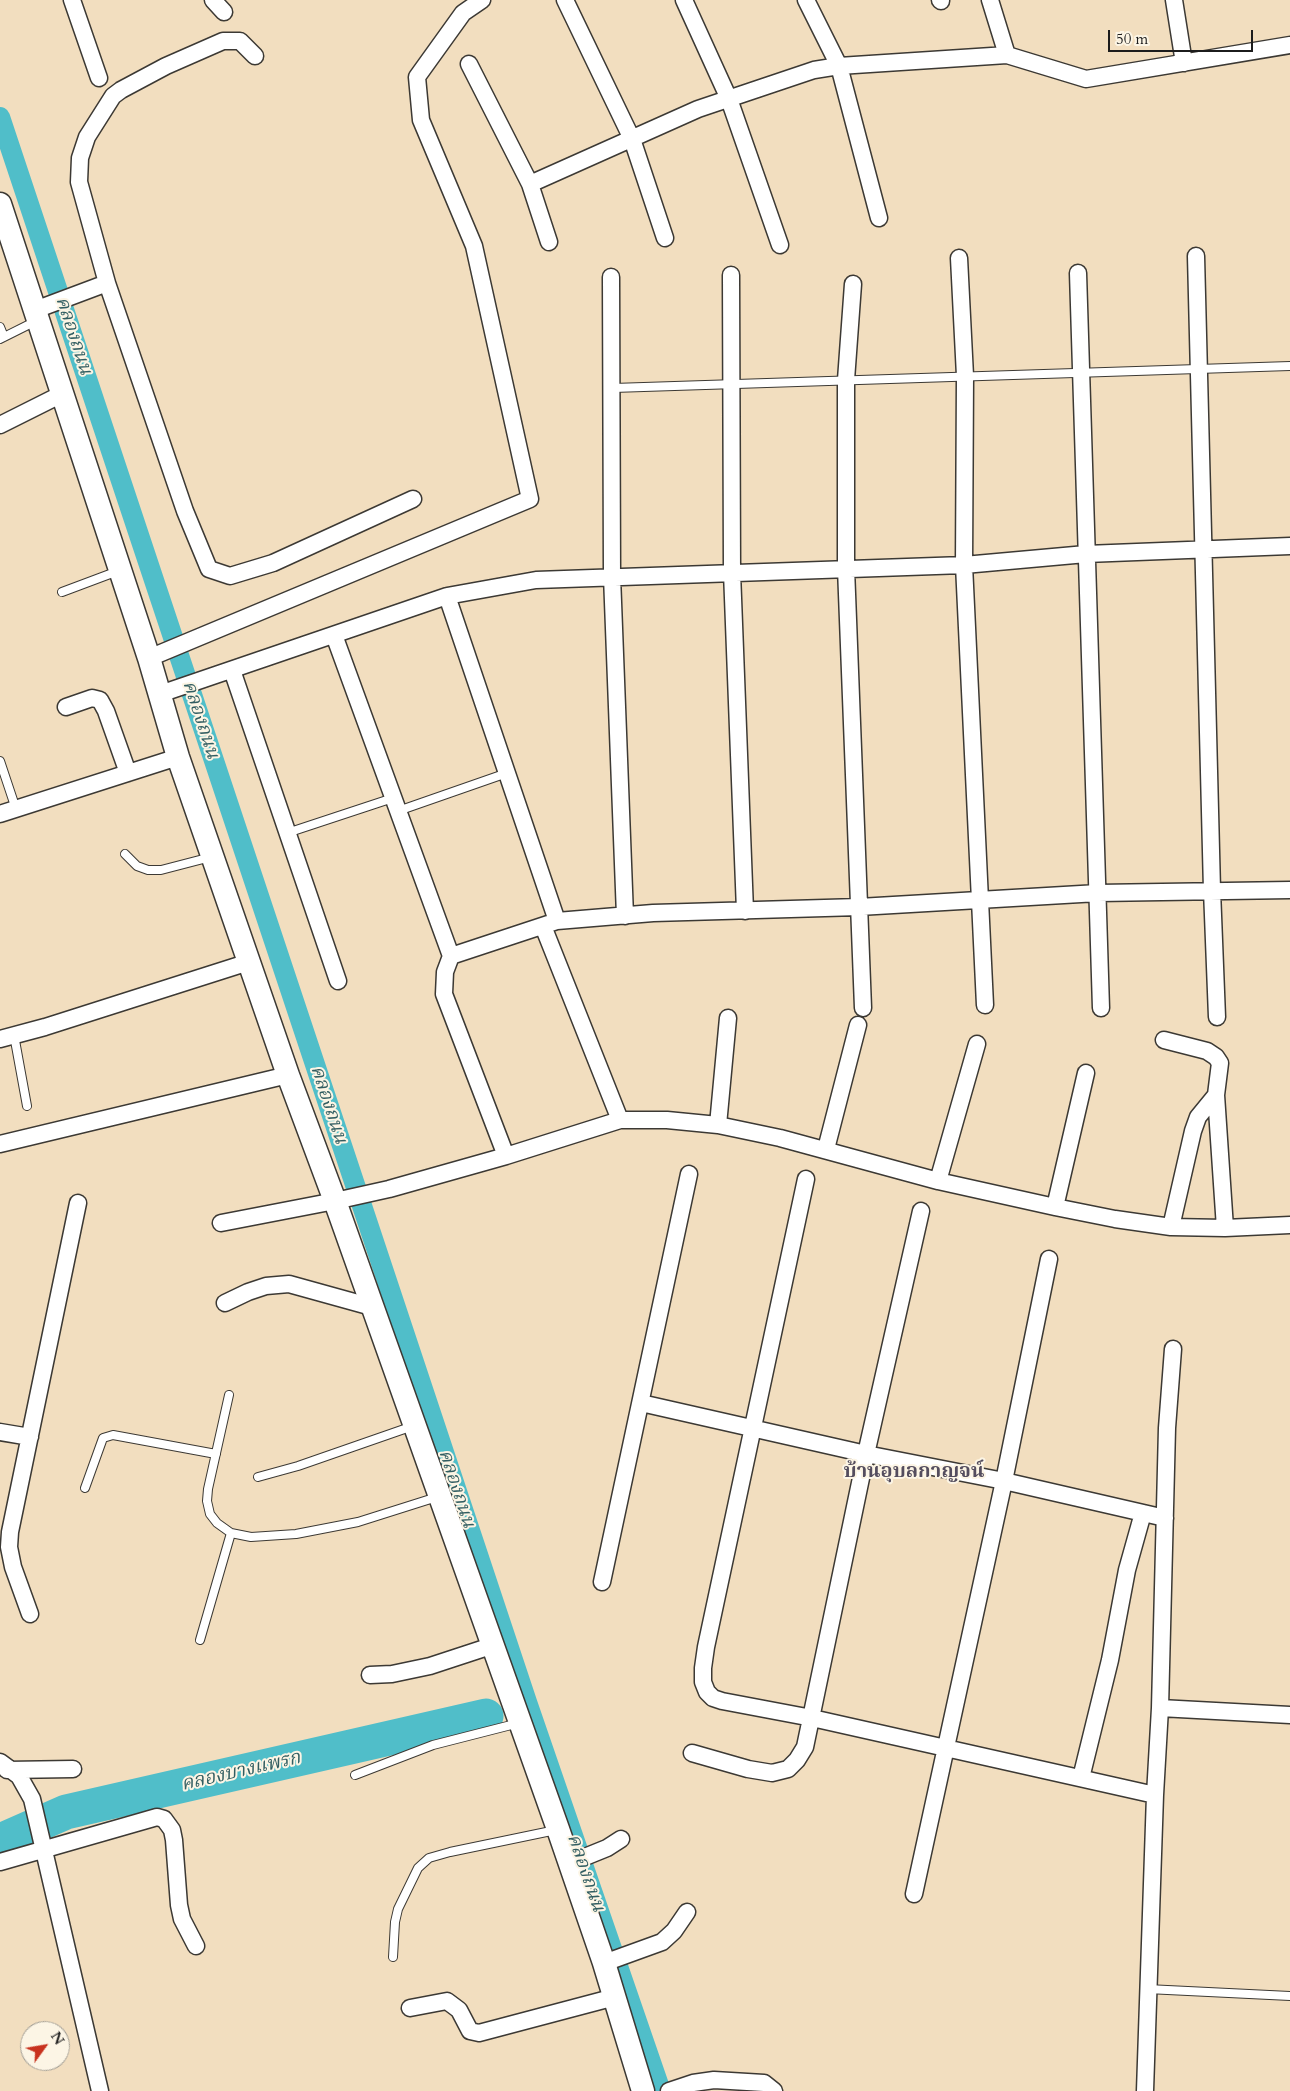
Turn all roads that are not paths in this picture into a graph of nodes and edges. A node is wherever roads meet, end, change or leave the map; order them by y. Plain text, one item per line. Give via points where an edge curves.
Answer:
1 (72, 0) edge
2 (482, 0) edge
3 (565, 0) edge
4 (684, 0) edge
5 (806, 0) edge
6 (990, 0) edge
7 (1174, 0) edge
8 (1290, 45) edge
9 (1007, 55) junction
10 (256, 56) dead end
11 (1184, 63) junction
12 (469, 64) dead end
13 (839, 66) junction
14 (99, 78) dead end
15 (729, 99) junction
16 (632, 139) junction
17 (530, 184) junction
18 (0, 204) edge
19 (879, 218) dead end
20 (665, 238) dead end
21 (549, 242) dead end
22 (780, 245) dead end
23 (1196, 256) dead end
24 (959, 258) dead end
25 (1078, 273) dead end
26 (731, 275) dead end
27 (611, 277) dead end
28 (853, 284) dead end
29 (102, 285) junction
30 (42, 311) junction
31 (0, 327) edge
32 (2, 338) edge
33 (1290, 366) edge
34 (1199, 369) junction
35 (1080, 372) junction
36 (965, 376) junction
37 (846, 380) junction
38 (732, 384) junction
39 (613, 388) junction
40 (62, 394) junction
41 (0, 425) edge
42 (413, 499) dead end
43 (1290, 546) edge
44 (1204, 549) junction
45 (1086, 554) junction
46 (964, 565) junction
47 (846, 568) junction
48 (120, 570) junction
49 (732, 572) junction
50 (612, 576) junction
51 (62, 592) dead end
52 (447, 596) junction
53 (334, 635) junction
54 (149, 657) junction
55 (227, 672) junction
56 (167, 692) junction
57 (66, 707) dead end
58 (178, 757) junction
59 (0, 761) edge
60 (128, 773) junction
61 (507, 774) junction
62 (396, 804) junction
63 (16, 808) junction
64 (0, 814) edge
65 (288, 833) junction
66 (125, 854) dead end
67 (212, 856) junction
68 (1212, 890) junction
69 (1290, 890) edge
70 (1098, 893) junction
71 (980, 899) junction
72 (859, 907) junction
73 (745, 911) junction
74 (625, 916) junction
75 (550, 924) junction
76 (451, 956) junction
77 (249, 962) junction
78 (338, 981) dead end
79 (985, 1004) dead end
80 (863, 1008) dead end
81 (1101, 1008) dead end
82 (1217, 1017) dead end
83 (728, 1018) dead end
84 (858, 1025) dead end
85 (7, 1037) edge
86 (1164, 1040) dead end
87 (977, 1044) dead end
88 (1086, 1073) dead end
89 (288, 1075) junction
90 (1216, 1095) junction
91 (27, 1106) dead end
92 (620, 1120) junction
93 (718, 1125) junction
94 (0, 1144) edge
95 (826, 1150) junction
96 (506, 1156) junction
97 (689, 1174) dead end
98 (806, 1179) dead end
99 (938, 1181) junction
100 (342, 1200) junction
101 (78, 1204) dead end
102 (1055, 1208) junction
103 (921, 1211) dead end
104 (221, 1223) dead end
105 (1290, 1226) edge
106 (1171, 1227) junction
107 (1225, 1228) junction
108 (1049, 1258) dead end
109 (225, 1303) dead end
110 (372, 1307) junction
111 (1173, 1349) dead end
112 (230, 1395) dead end
113 (641, 1403) junction
114 (415, 1426) junction
115 (754, 1428) junction
116 (0, 1432) edge
117 (30, 1437) junction
118 (216, 1454) junction
119 (866, 1454) junction
120 (258, 1477) dead end
121 (1004, 1481) junction
122 (86, 1488) dead end
123 (439, 1496) junction
124 (1143, 1513) junction
125 (1165, 1518) junction
126 (231, 1533) junction
127 (602, 1582) dead end
128 (30, 1614) dead end
129 (200, 1640) dead end
130 (494, 1645) junction
131 (370, 1675) dead end
132 (1160, 1708) junction
133 (1290, 1715) edge
134 (812, 1718) junction
135 (521, 1723) junction
136 (946, 1747) junction
137 (692, 1753) dead end
138 (3, 1768) edge
139 (73, 1769) dead end
140 (355, 1775) dead end
141 (1081, 1778) junction
142 (1155, 1795) junction
143 (558, 1829) junction
144 (621, 1839) dead end
145 (42, 1845) junction
146 (575, 1861) junction
147 (0, 1862) edge
148 (914, 1894) dead end
149 (687, 1912) dead end
150 (196, 1946) dead end
151 (393, 1958) dead end
152 (608, 1961) junction
153 (1147, 1989) junction
154 (1290, 1996) edge
155 (614, 1998) junction
156 (410, 2008) dead end
157 (100, 2091) edge
158 (643, 2091) edge
159 (669, 2091) edge
160 (774, 2091) edge
161 (1145, 2091) edge

1 - 14 street
2 - 54 street via 463,13 417,77 420,120 474,246 530,499
3 - 16 street
4 - 15 street
5 - 13 street
6 - 9 street
7 - 11 street
8 - 11 street
9 - 11 street via 1086,79
9 - 13 street
10 - 29 street via 240,41 223,41 128,86 108,102 85,142 80,158 79,182
12 - 17 street
13 - 15 street via 814,70
13 - 19 street
15 - 16 street via 698,109
15 - 22 street
16 - 17 street
16 - 20 street
17 - 21 street
18 - 30 street
23 - 34 street
24 - 36 street
25 - 35 street
26 - 38 street
27 - 39 street
28 - 37 street
29 - 30 street
29 - 42 street via 185,512 209,568 230,576 273,564
30 - 32 lane
30 - 40 street
31 - 32 lane
33 - 34 lane
34 - 35 lane
34 - 44 street
35 - 36 lane
35 - 45 street
36 - 37 lane
36 - 46 street
37 - 38 lane
37 - 47 street
38 - 39 lane
38 - 49 street
39 - 50 street
40 - 41 street
40 - 48 street
43 - 44 street
44 - 45 street
44 - 68 street
45 - 46 street
45 - 70 street
46 - 47 street
46 - 71 street
47 - 49 street
47 - 72 street
48 - 51 lane
48 - 54 street
49 - 50 street
49 - 73 street
50 - 52 street via 536,580
50 - 74 street
52 - 53 street
52 - 61 street
53 - 55 street
53 - 62 street
54 - 56 street
55 - 56 street
55 - 65 street
56 - 58 street
57 - 60 street via 92,698 100,700
58 - 60 street
58 - 67 street
59 - 63 lane
60 - 63 street
61 - 62 lane
61 - 75 street
62 - 65 lane
62 - 76 street
63 - 64 street
65 - 78 street
66 - 67 lane via 137,866 148,870 161,870
67 - 77 street
68 - 69 street
68 - 70 street
68 - 82 street
70 - 71 street
70 - 81 street
71 - 72 street
71 - 79 street
72 - 73 street
72 - 80 street
73 - 74 street
74 - 75 street
75 - 76 street
75 - 92 street
76 - 96 street via 444,972 444,994
77 - 85 street
77 - 89 street
83 - 93 street
84 - 95 street
85 - 91 lane
86 - 90 street via 1207,1051 1216,1057 1220,1063
87 - 99 street
88 - 102 street
89 - 94 street
89 - 100 street
90 - 106 street via 1201,1112 1192,1131
90 - 107 street
92 - 93 street
92 - 96 street
93 - 95 street
95 - 99 street
96 - 100 street
97 - 113 street
98 - 115 street
99 - 102 street
100 - 104 street
100 - 110 street
101 - 117 street
102 - 106 street
103 - 119 street
105 - 107 street
106 - 107 street
108 - 121 street
109 - 110 street via 266,1286 289,1284
110 - 114 street
111 - 125 street
112 - 118 lane
113 - 115 street
113 - 127 street
114 - 120 lane
114 - 123 street
115 - 119 street
115 - 134 street via 706,1647 703,1682 707,1692 722,1701
116 - 117 street
117 - 128 street via 9,1547
118 - 122 lane via 113,1435 104,1438
118 - 126 lane via 207,1501 210,1514
119 - 121 street
119 - 134 street
121 - 124 street
121 - 136 street
123 - 126 lane via 358,1522 296,1534 251,1537
123 - 130 street
124 - 125 street
124 - 141 street via 1127,1570 1110,1660
125 - 132 street
126 - 129 lane
130 - 131 street via 430,1666
130 - 135 street
132 - 133 street
132 - 142 street
134 - 136 street
134 - 137 street via 805,1748 788,1769 772,1773 748,1769
135 - 140 lane via 433,1745
135 - 143 street
136 - 141 street
136 - 148 street
138 - 139 street
138 - 145 street via 26,1786
141 - 142 street
142 - 153 street
143 - 146 street
143 - 151 lane via 429,1858 418,1868 398,1909
144 - 146 street
145 - 147 street
145 - 150 street via 157,1817 164,1819 174,1840 182,1919
145 - 157 street
146 - 152 street
149 - 152 street via 662,1942
152 - 155 street
153 - 154 lane
153 - 161 street
155 - 156 street via 479,2034 470,2031 459,2010 447,2001
155 - 158 street
159 - 160 street via 714,2080 764,2083

